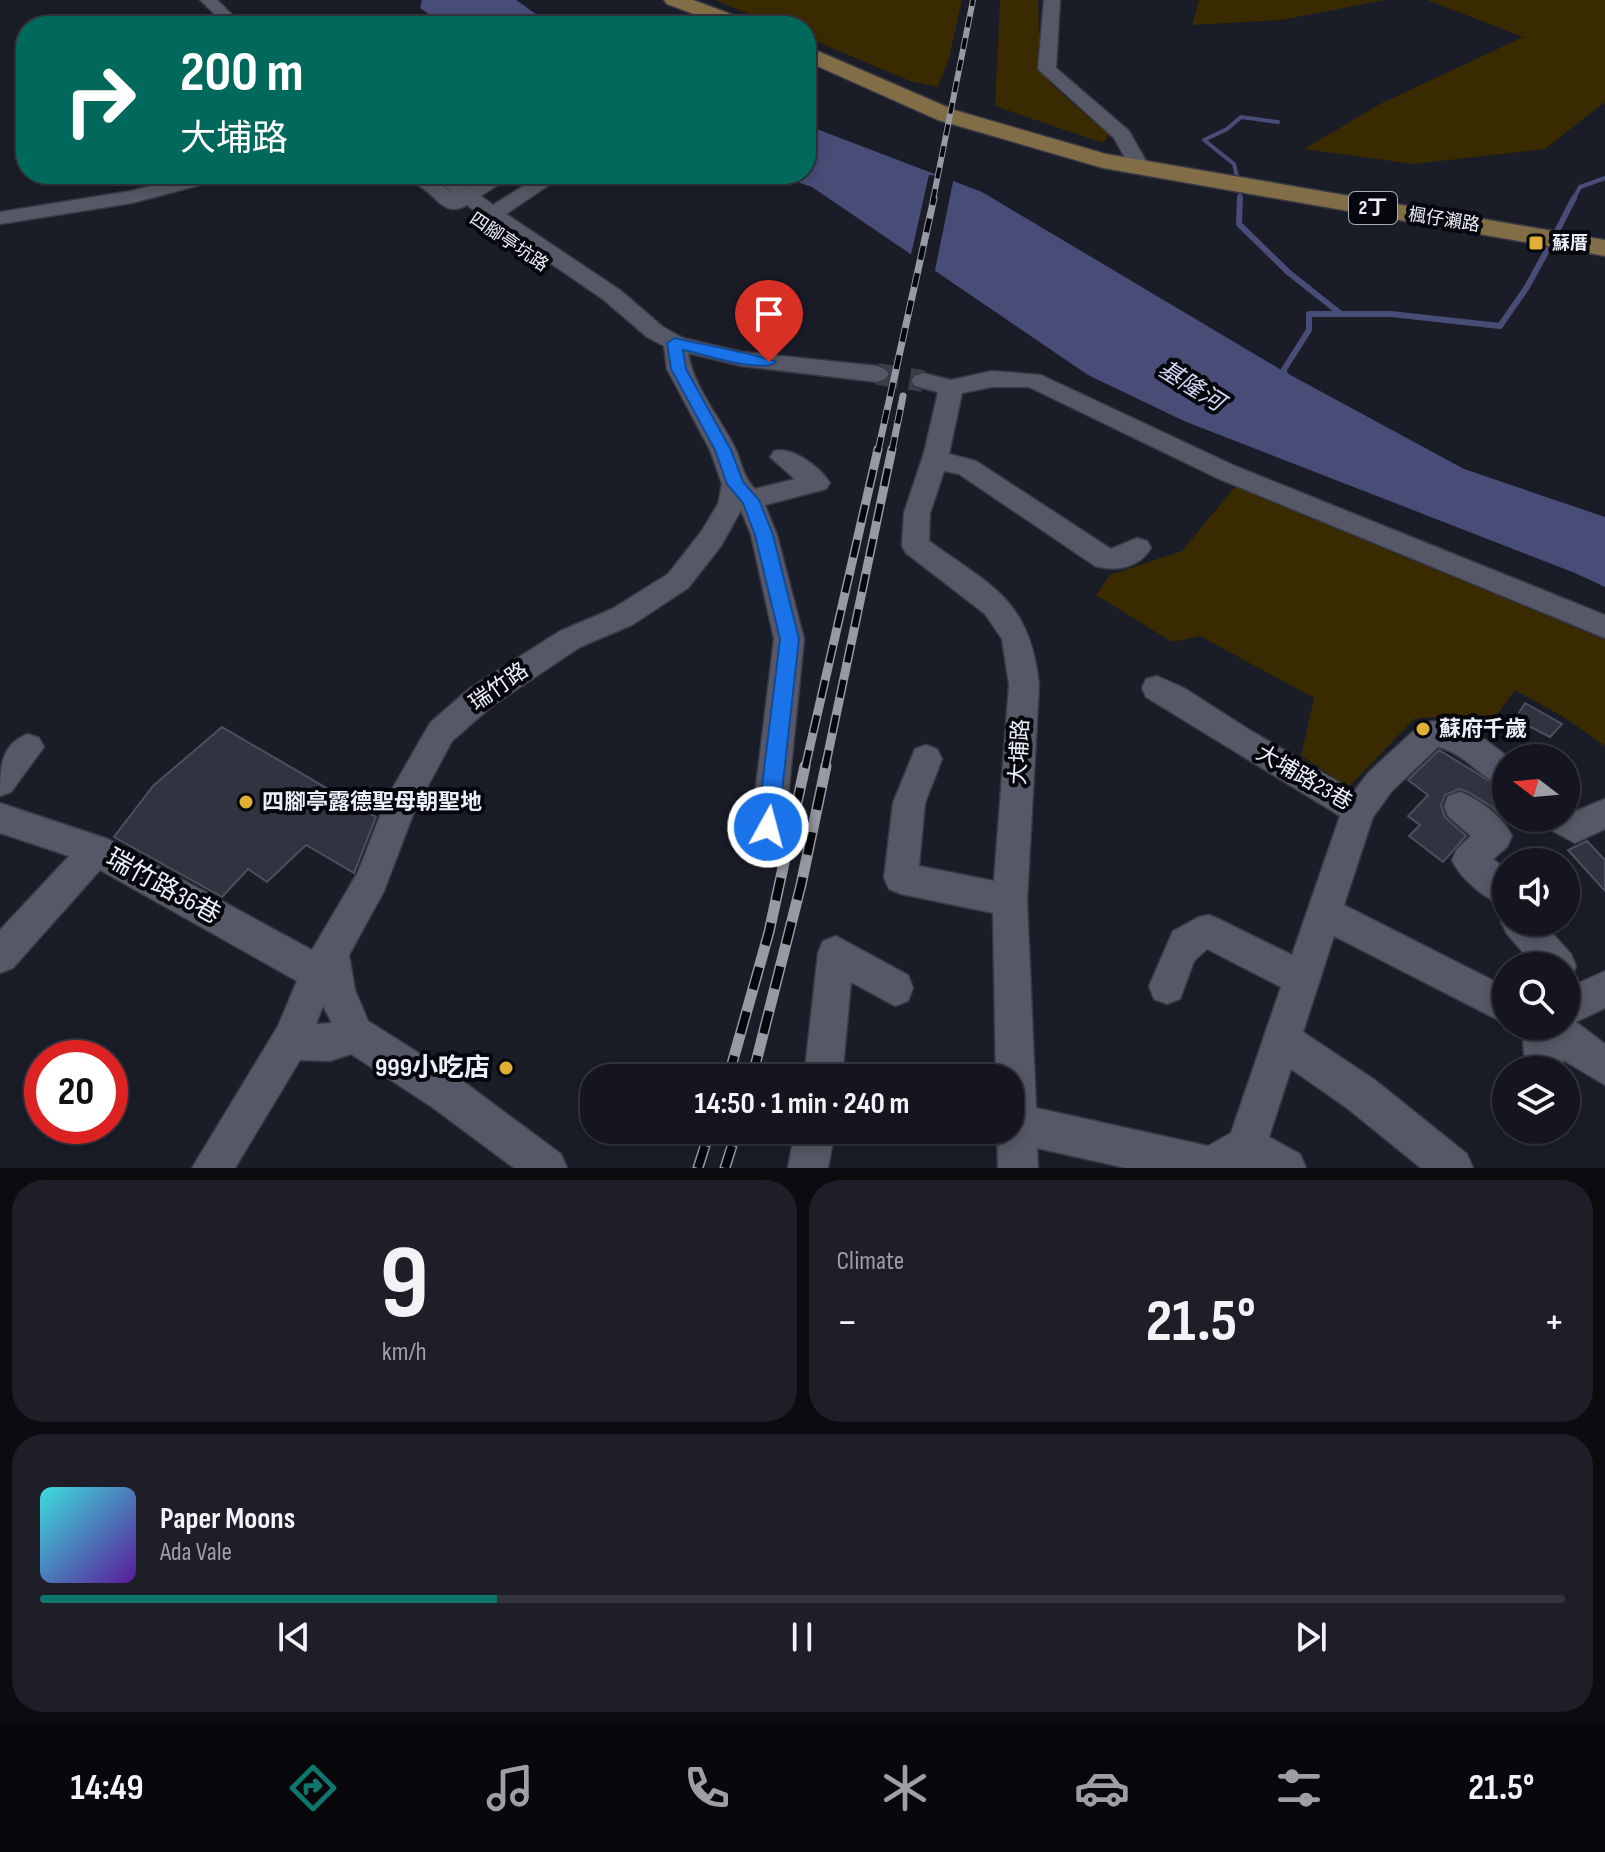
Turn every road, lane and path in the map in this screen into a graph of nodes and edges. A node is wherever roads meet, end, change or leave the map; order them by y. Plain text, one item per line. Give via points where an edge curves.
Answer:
1 (208, 0) edge
2 (227, 0) edge
3 (674, 0) edge
4 (1052, 0) edge
5 (225, 16) edge
6 (244, 16) edge
7 (718, 16) edge
8 (816, 56) edge
9 (1140, 168) junction
10 (182, 184) edge
11 (430, 184) edge
12 (448, 184) edge
13 (487, 184) edge
14 (540, 184) edge
15 (460, 200) junction
16 (0, 218) edge
17 (486, 219) junction
18 (1605, 248) edge
19 (675, 343) junction
20 (877, 374) tunnel mouth
21 (783, 457) dead end
22 (935, 460) junction
23 (743, 492) junction
24 (1137, 548) dead end
25 (1605, 627) edge
26 (1157, 688) dead end
27 (28, 747) dead end
28 (926, 759) dead end
29 (1492, 763) edge
30 (0, 782) edge
31 (1460, 806) dead end
32 (1359, 810) junction
33 (1605, 813) edge
34 (0, 818) edge
35 (1580, 826) edge
36 (768, 827) dead end
37 (96, 850) junction
38 (1492, 879) edge
39 (1010, 900) junction
40 (1324, 913) junction
41 (1531, 936) edge
42 (1546, 952) edge
43 (0, 956) edge
44 (325, 965) junction
45 (1301, 978) junction
46 (1167, 986) dead end
47 (895, 988) dead end
48 (1492, 999) edge
49 (353, 1033) junction
50 (291, 1039) junction
51 (1280, 1039) junction
52 (1568, 1040) edge
53 (824, 1064) edge
54 (1016, 1064) edge
55 (1605, 1066) edge
56 (1024, 1125) edge
57 (812, 1144) edge
58 (1018, 1144) edge
59 (1246, 1146) junction
60 (212, 1168) edge
61 (547, 1168) edge
62 (808, 1168) edge
63 (1018, 1168) edge
64 (1286, 1168) edge
65 (1453, 1168) edge

1 - 5 street
2 - 6 street
3 - 7 main road
4 - 9 street via 1047,69 1122,135
8 - 9 main road, 楓仔瀨路 / 2丁 via 961,120
9 - 18 main road, 楓仔瀨路 / 2丁
10 - 16 street
11 - 15 street, 四腳亭坑路
12 - 15 street, 四腳亭坑路
13 - 15 street
14 - 17 street
15 - 17 street, 四腳亭坑路
17 - 19 street, 四腳亭坑路 via 551,271 612,295
19 - 20 street via 742,359
19 - 23 street via 679,369
21 - 23 street via 817,483
22 - 24 street via 967,467 1105,559 1117,560
22 - 25 street, 大埔路 via 937,385 1033,380 1239,478
22 - 39 street, 大埔路 via 916,513 916,546 1010,622 1021,655 1024,685
23 - 36 street via 764,535 789,639
23 - 44 street, 瑞竹路 via 685,575 622,617 570,639 481,697 441,732 399,808 372,880
26 - 32 street, 大埔路23巷
27 - 30 street
28 - 39 street via 909,803 901,878
29 - 32 street via 1464,740 1432,733 1380,782
31 - 38 street via 1495,836 1469,860
32 - 40 street, 大埔路23巷
33 - 35 street
34 - 37 street, 瑞竹路36巷
37 - 43 street
37 - 44 street, 瑞竹路36巷
39 - 54 street, 大埔路
40 - 45 street, 大埔路23巷
40 - 48 street
41 - 42 street
44 - 49 street
44 - 50 street, 瑞竹路
45 - 46 street via 1209,932 1187,938
45 - 51 street, 大埔路23巷
47 - 53 street via 836,953
49 - 50 street via 323,1044
49 - 61 street
50 - 60 street, 瑞竹路
51 - 59 street, 大埔路23巷
51 - 65 street via 1361,1094
52 - 55 street
56 - 59 street via 1211,1167
57 - 62 street
58 - 63 street, 大埔路
59 - 64 street

